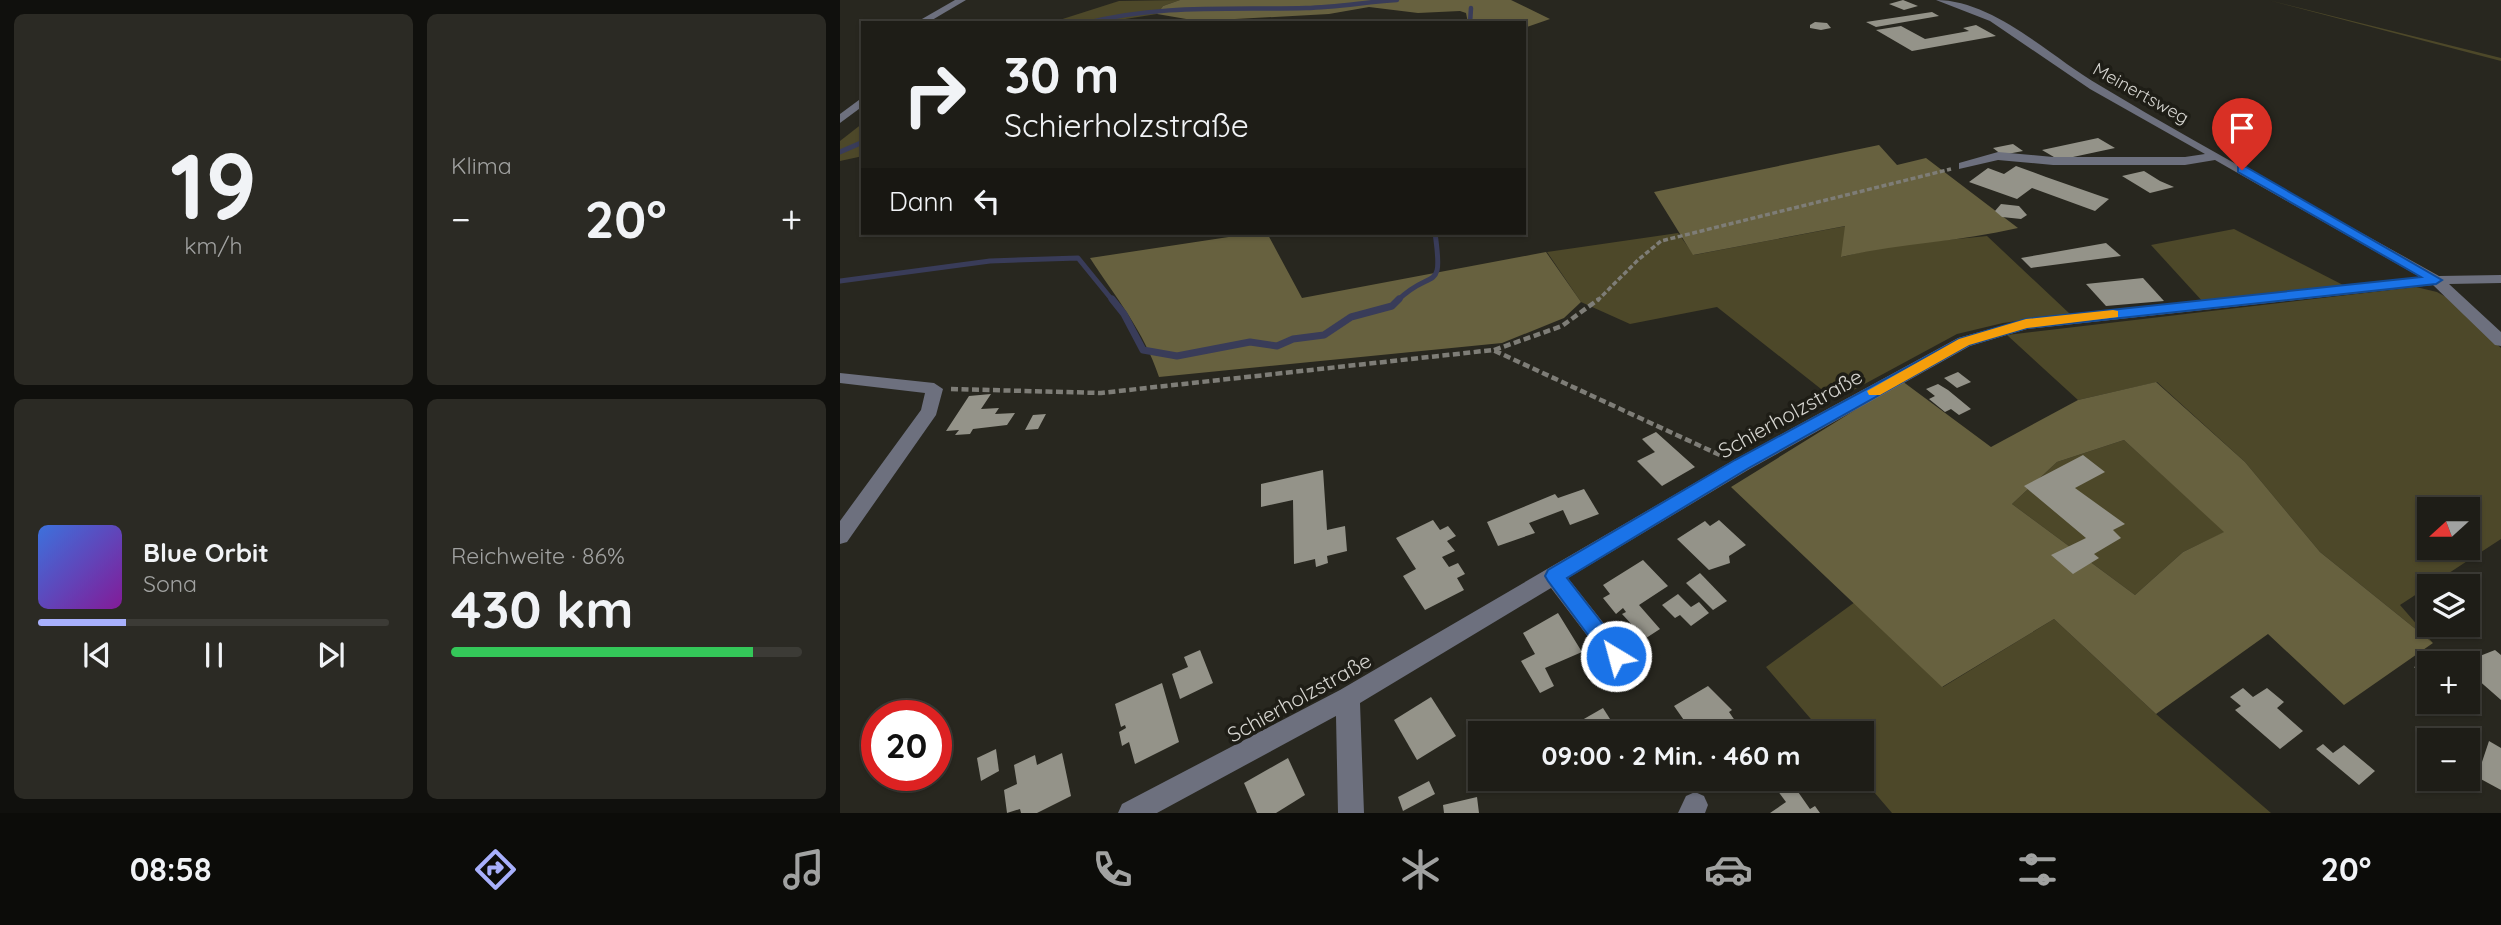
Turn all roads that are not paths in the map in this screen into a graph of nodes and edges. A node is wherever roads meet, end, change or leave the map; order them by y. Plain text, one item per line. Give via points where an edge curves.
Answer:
1 (962, 0) edge
2 (1941, 0) edge
3 (924, 21) edge
4 (861, 102) edge
5 (840, 120) edge
6 (2218, 156) junction
7 (1963, 166) road end
8 (2501, 279) edge
9 (2436, 280) junction
10 (2501, 341) edge
11 (840, 378) edge
12 (840, 536) edge
13 (1554, 576) junction
14 (1616, 656) dead end
15 (1348, 698) junction
16 (1131, 813) edge
17 (1351, 813) edge

1 - 3 street
2 - 6 street, Meinertsweg via 1993,19 2076,76
4 - 5 street
6 - 7 street via 2185,161 2053,161 1998,156
6 - 9 street, Meinertsweg
8 - 9 street, Schierholzstraße
9 - 10 street, Meinertsweg
9 - 13 street, Schierholzstraße via 2026,324 1964,342 1741,465
11 - 12 street via 934,389 930,411
13 - 14 street
13 - 15 street, Schierholzstraße
15 - 16 street, Schierholzstraße
15 - 17 street

